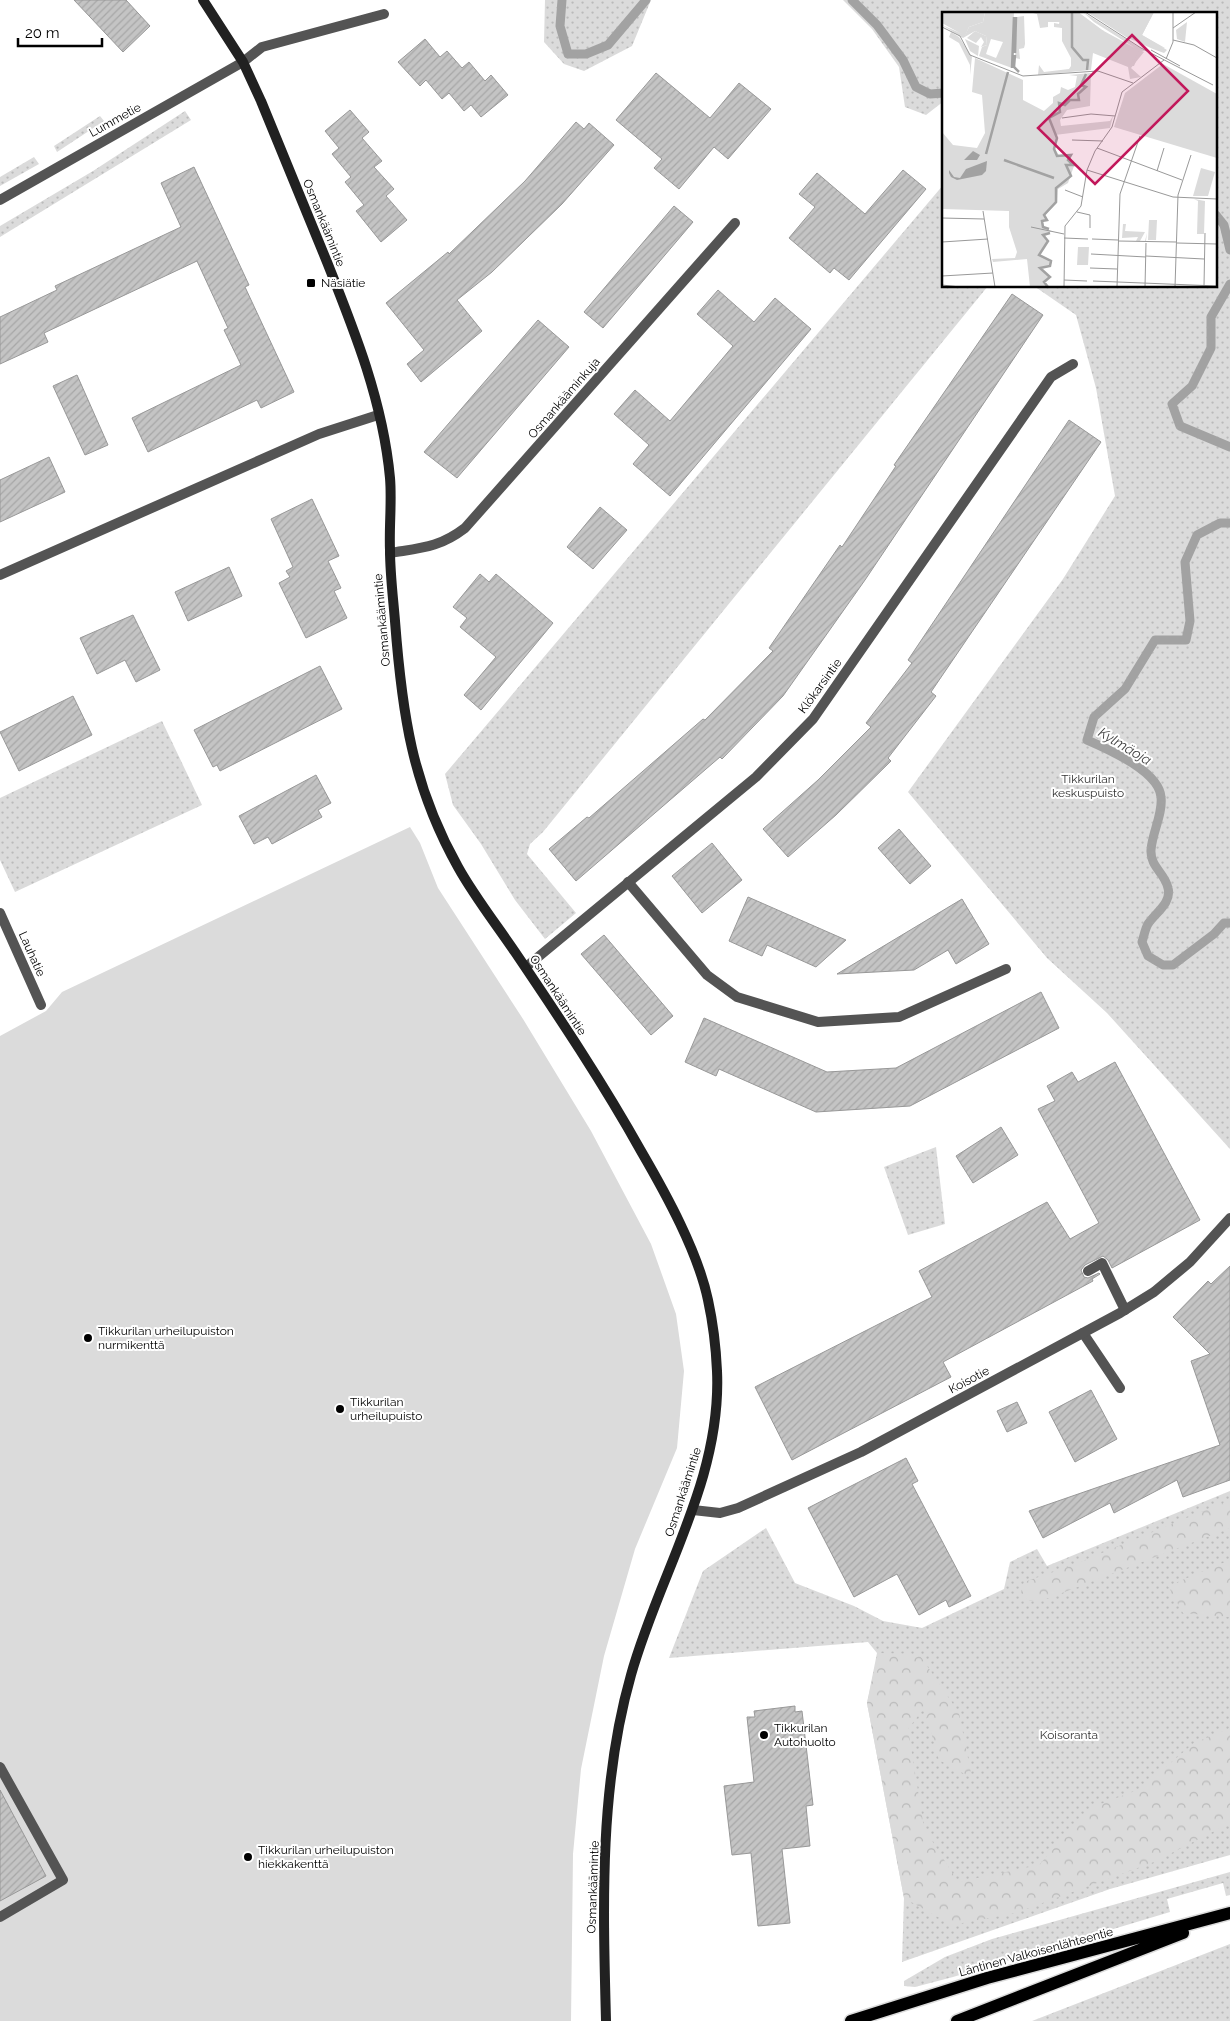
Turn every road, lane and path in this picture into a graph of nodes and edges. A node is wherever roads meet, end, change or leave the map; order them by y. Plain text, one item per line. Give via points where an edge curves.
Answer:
1 (202, 0) edge
2 (384, 14) dead end
3 (243, 62) junction
4 (0, 200) edge
5 (735, 223) dead end
6 (1072, 364) dead end
7 (378, 415) junction
8 (390, 553) junction
9 (0, 575) edge
10 (628, 882) junction
11 (0, 913) edge
12 (526, 967) junction
13 (1006, 969) dead end
14 (42, 1005) dead end
15 (1230, 1218) edge
16 (1088, 1272) dead end
17 (1125, 1310) junction
18 (1083, 1333) junction
19 (1120, 1388) dead end
20 (693, 1510) junction
21 (0, 1767) edge
22 (1230, 1914) edge
23 (0, 1918) edge
24 (606, 2021) edge
25 (851, 2021) edge
26 (958, 2021) edge

1 - 3 street, Osmankäämintie
2 - 3 street, Lummetie via 262,47
3 - 4 street, Lummetie
3 - 7 street, Osmankäämintie via 364,354
5 - 8 street, Osmankääminkuja via 465,528 449,540 433,546
6 - 10 street, Klökarsintie via 1051,377 813,719 756,776
7 - 8 street, Osmankäämintie via 390,479
7 - 9 street via 319,434
8 - 12 street, Osmankäämintie via 402,699 413,759 430,807 458,868
10 - 12 street, Klökarsintie
10 - 13 street via 707,975 737,997 818,1022 898,1017
11 - 14 street, Lauhatie
12 - 20 street, Osmankäämintie via 662,1187 686,1236 708,1298 717,1372 716,1411 709,1457
15 - 17 street, Koisotie via 1190,1262 1154,1292
16 - 17 street via 1102,1263
17 - 18 street, Koisotie
18 - 19 street
18 - 20 street, Koisotie via 842,1460 738,1508 720,1513
20 - 24 street, Osmankäämintie via 648,1620 629,1679 615,1746 608,1801 603,1916
21 - 23 street via 64,1880
22 - 25 main road, Läntinen Valkoisenlähteentie via 987,1978
22 - 26 main road, Läntinen Valkoisenlähteentie

